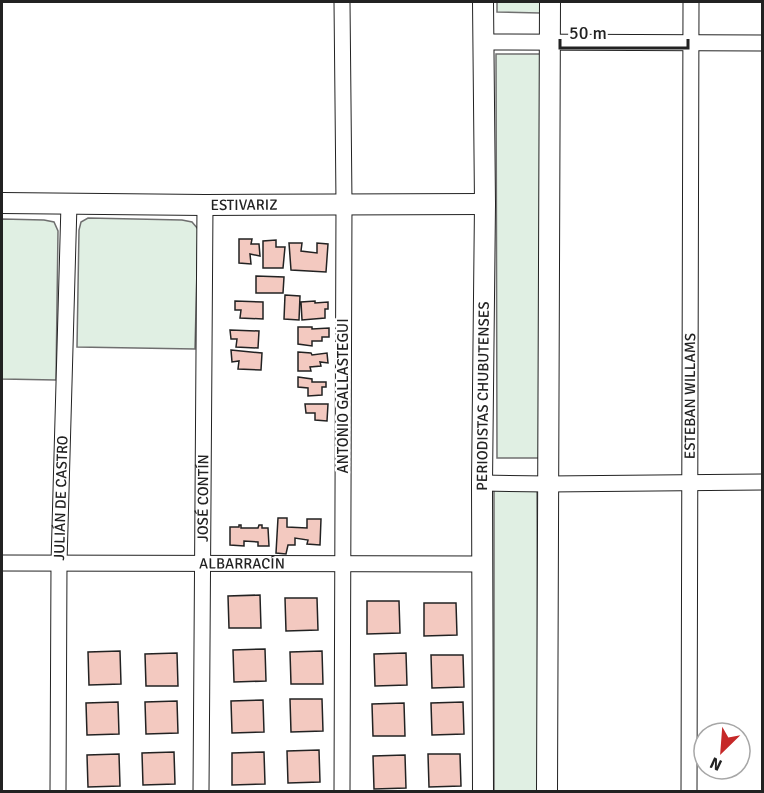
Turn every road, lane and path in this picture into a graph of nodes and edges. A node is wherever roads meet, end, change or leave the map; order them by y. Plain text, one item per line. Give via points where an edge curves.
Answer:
1 (342, 2) edge
2 (483, 2) edge
3 (550, 2) edge
4 (692, 2) edge
5 (483, 42) junction
6 (550, 42) junction
7 (691, 43) junction
8 (762, 43) edge
9 (2, 203) edge
10 (69, 204) junction
11 (344, 204) junction
12 (485, 204) junction
13 (205, 205) junction
14 (762, 482) edge
15 (482, 483) junction
16 (690, 483) junction
17 (548, 484) junction
18 (2, 563) edge
19 (58, 563) junction
20 (202, 564) junction
21 (342, 564) junction
22 (482, 564) junction
23 (58, 792) edge
24 (201, 792) edge
25 (342, 792) edge
26 (483, 792) edge
27 (547, 792) edge
28 (689, 792) edge

1 - 11 street, ANTONIO GALLASTEGUI
2 - 5 street, PERIODISTAS CHUBUTENSES
3 - 6 street
4 - 7 street, ESTEBAN WILLAMS
5 - 6 street
5 - 12 street, PERIODISTAS CHUBUTENSES
6 - 7 street
6 - 17 street
7 - 8 street
7 - 16 street, ESTEBAN WILLAMS
9 - 10 street, ESTIVARIZ
10 - 13 street, ESTIVARIZ
10 - 19 street, JULIÁN DE CASTRO
11 - 12 street, ESTIVARIZ
11 - 13 street, ESTIVARIZ
11 - 21 street, ANTONIO GALLASTEGUI
12 - 15 street, PERIODISTAS CHUBUTENSES
13 - 20 street, JOSÉ CONTÍN
14 - 16 street
15 - 17 street
15 - 22 street, PERIODISTAS CHUBUTENSES
16 - 17 street
16 - 28 street, ESTEBAN WILLAMS
17 - 27 street
18 - 19 street, ALBARRACÍN
19 - 20 street, ALBARRACÍN
19 - 23 street, JULIÁN DE CASTRO
20 - 21 street, ALBARRACÍN
20 - 24 street, JOSÉ CONTÍN
21 - 22 street, ALBARRACÍN
21 - 25 street, ANTONIO GALLASTEGUI
22 - 26 street, PERIODISTAS CHUBUTENSES

